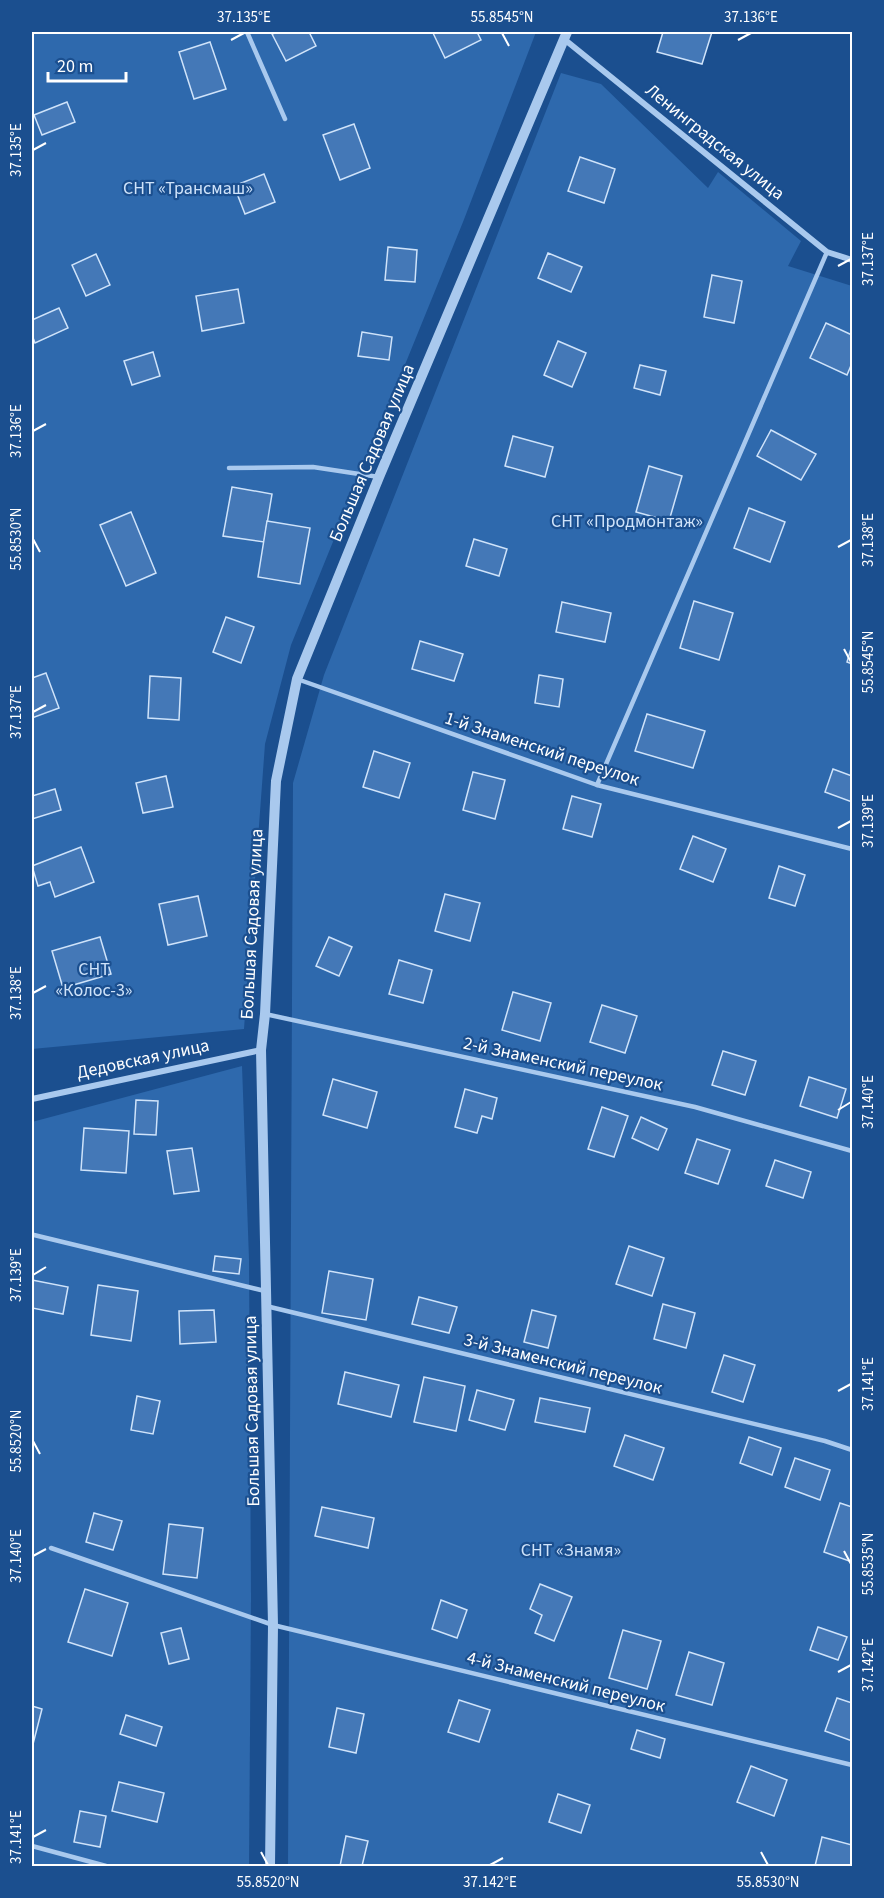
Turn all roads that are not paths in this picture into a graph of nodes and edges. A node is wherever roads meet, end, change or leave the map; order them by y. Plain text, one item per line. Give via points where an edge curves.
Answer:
1 (247, 32) edge
2 (565, 35) edge
3 (285, 119) dead end
4 (827, 252) junction
5 (852, 260) edge
6 (229, 468) dead end
7 (379, 477) junction
8 (297, 679) junction
9 (597, 785) junction
10 (852, 849) edge
11 (265, 1014) junction
12 (261, 1050) junction
13 (32, 1099) edge
14 (852, 1150) edge
15 (34, 1235) dead end
16 (266, 1291) junction
17 (266, 1306) junction
18 (852, 1450) edge
19 (51, 1548) dead end
20 (273, 1625) junction
21 (852, 1765) edge
22 (32, 1846) edge
23 (106, 1866) edge
24 (270, 1866) edge

1 - 3 lane
2 - 4 street, Ленинградская улица
2 - 7 street, Большая Садовая улица
4 - 5 street, Ленинградская улица
4 - 9 lane
6 - 7 lane via 313,467
7 - 8 street, Большая Садовая улица
8 - 9 lane, 1-й Знаменский переулок
8 - 11 street, Большая Садовая улица via 276,781
9 - 10 lane, 1-й Знаменский переулок
11 - 12 street, Большая Садовая улица
11 - 14 lane, 2-й Знаменский переулок via 695,1107
12 - 13 street, Дедовская улица
12 - 16 street, Большая Садовая улица
15 - 16 lane
16 - 17 street, Большая Садовая улица
17 - 18 lane, 3-й Знаменский переулок
17 - 20 street, Большая Садовая улица
19 - 20 lane, 4-й Знаменский переулок
20 - 21 lane, 4-й Знаменский переулок
20 - 24 street, Большая Садовая улица
22 - 23 lane

